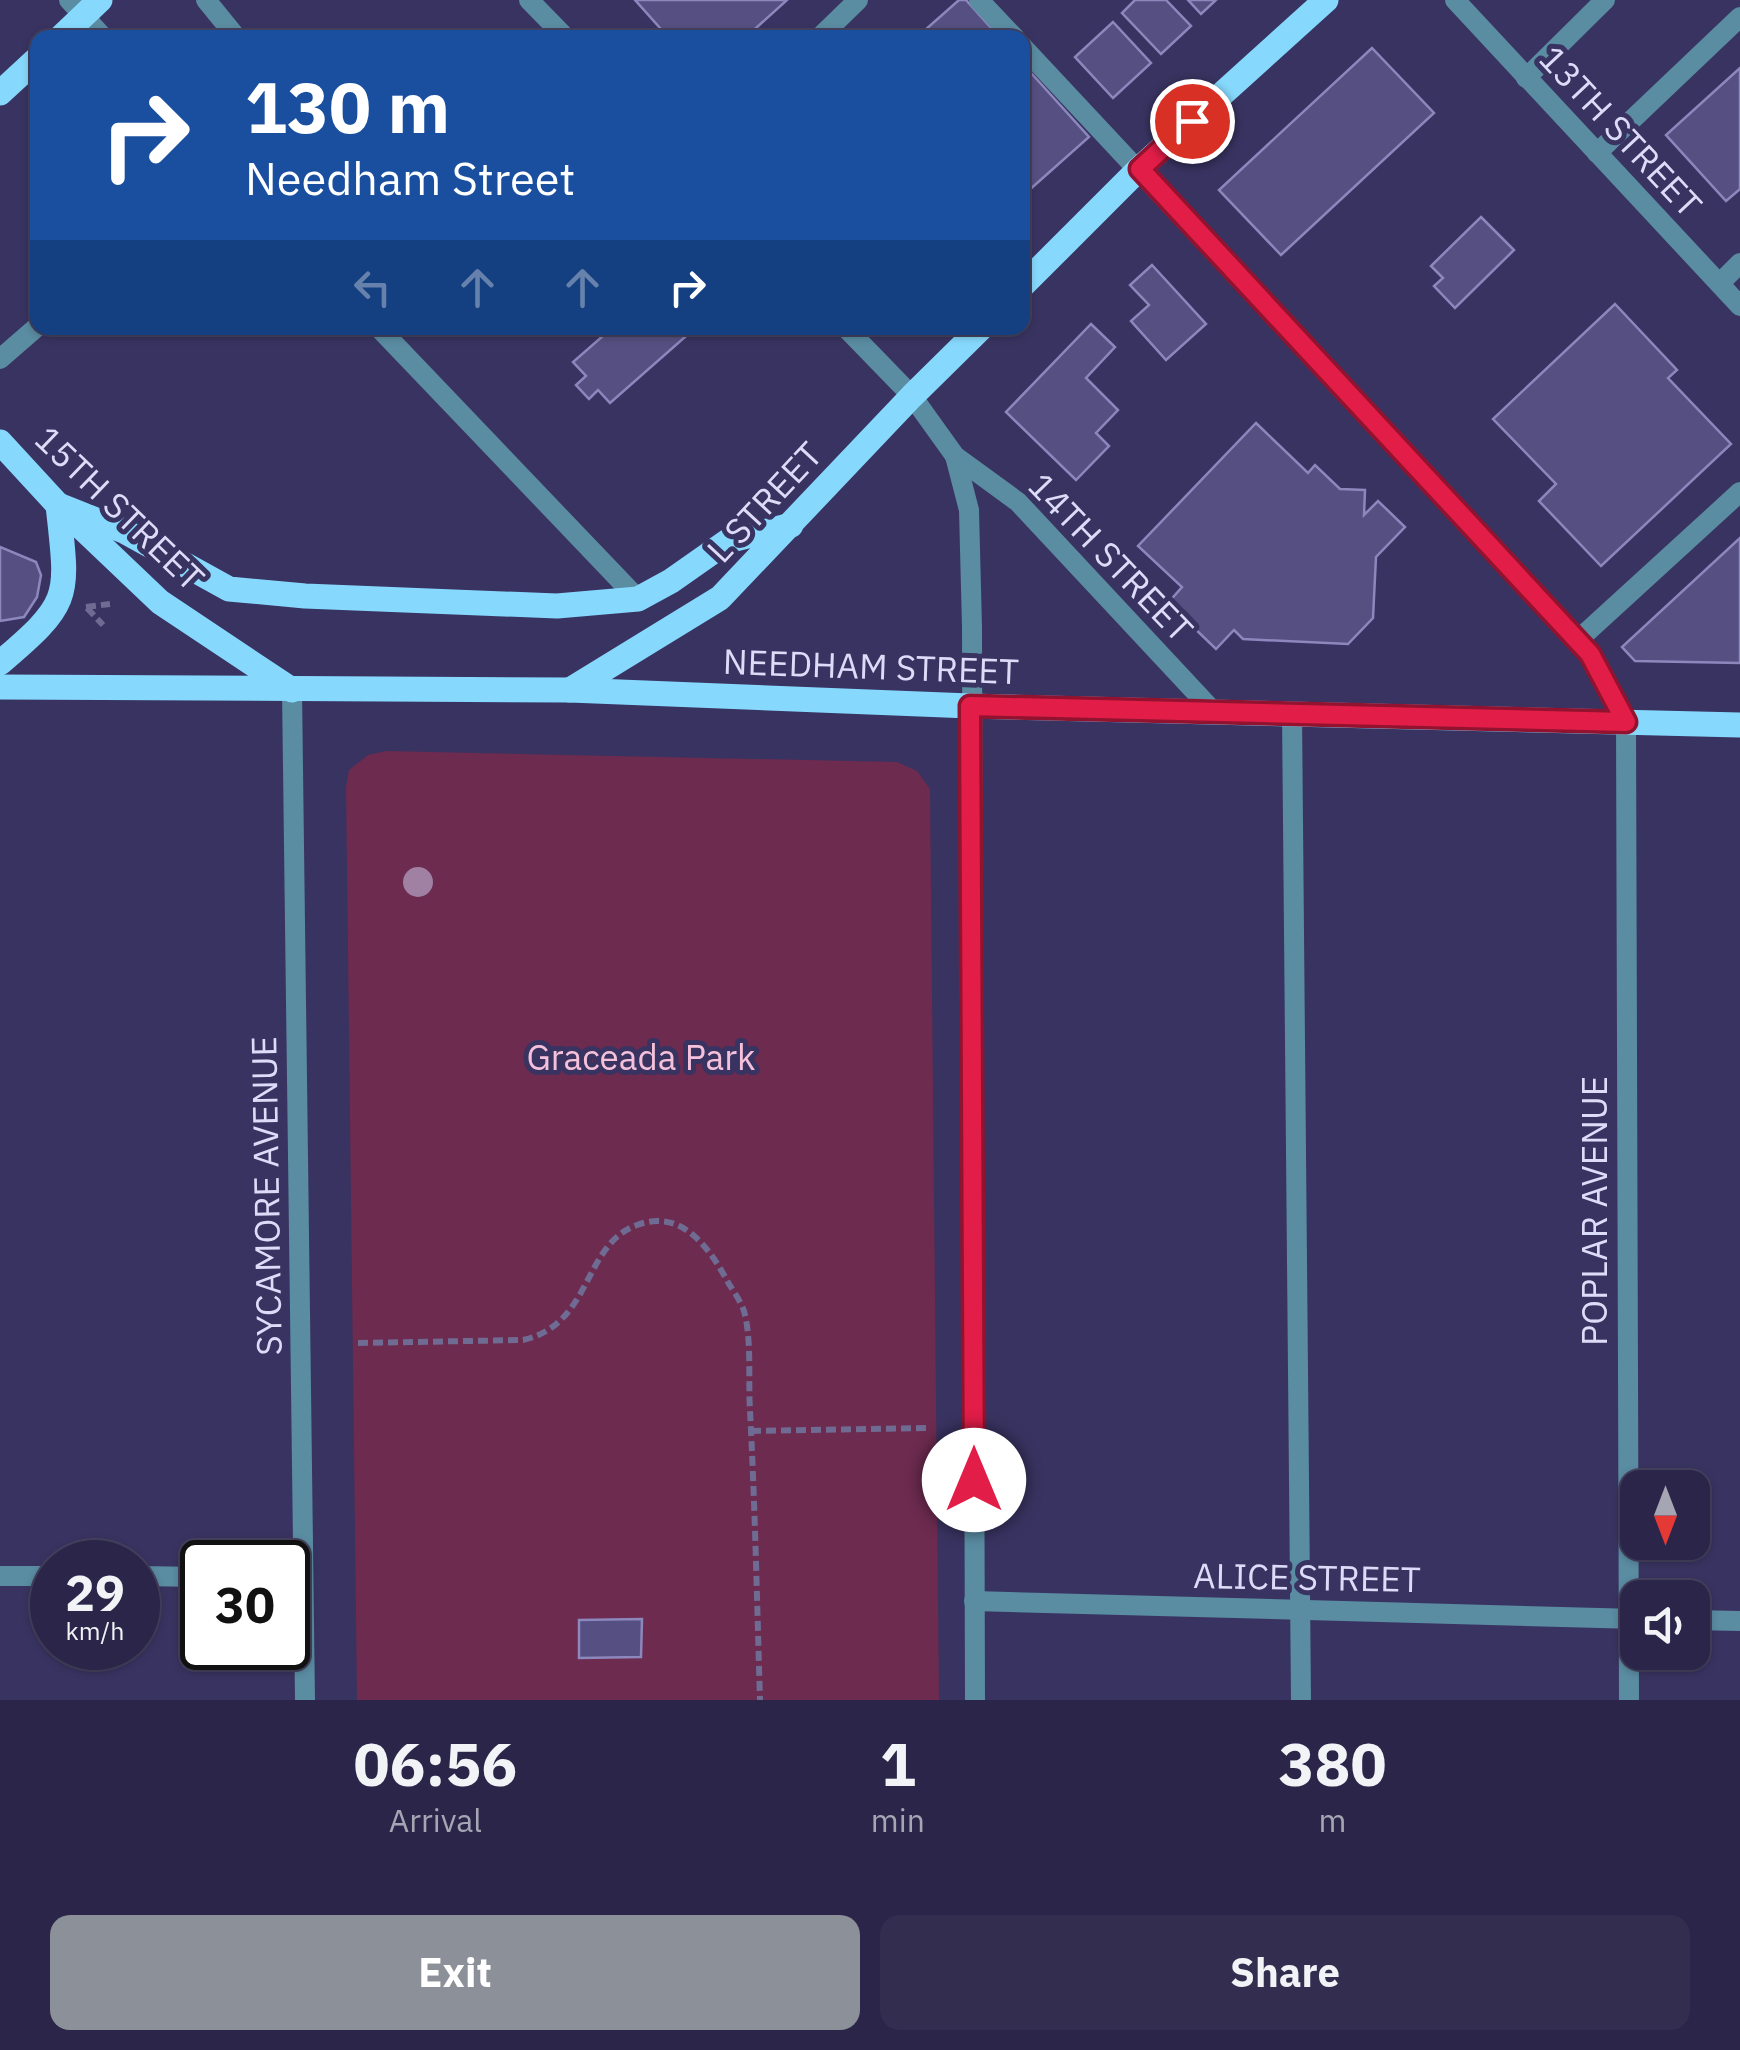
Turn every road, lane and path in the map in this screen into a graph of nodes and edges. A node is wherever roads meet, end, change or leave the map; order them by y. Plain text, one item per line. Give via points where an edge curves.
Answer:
1 (206, 0) edge
2 (530, 0) edge
3 (858, 0) edge
4 (979, 0) edge
5 (1326, 0) edge
6 (1455, 0) edge
7 (1605, 0) edge
8 (84, 5) edge
9 (1740, 17) edge
10 (66, 30) edge
11 (99, 30) edge
12 (230, 30) edge
13 (558, 30) edge
14 (827, 30) edge
15 (1007, 30) edge
16 (1030, 54) edge
17 (30, 65) edge
18 (1526, 78) junction
19 (0, 93) edge
20 (1597, 153) junction
21 (1140, 169) junction
22 (1740, 263) edge
23 (1030, 278) edge
24 (1720, 283) junction
25 (1740, 306) edge
26 (30, 333) edge
27 (385, 335) edge
28 (853, 335) edge
29 (974, 335) edge
30 (0, 360) edge
31 (912, 396) junction
32 (0, 442) edge
33 (955, 456) junction
34 (1740, 492) edge
35 (58, 505) junction
36 (790, 525) junction
37 (638, 599) junction
38 (110, 604) dead end
39 (102, 625) dead end
40 (1577, 641) junction
41 (0, 664) edge
42 (0, 687) edge
43 (292, 690) junction
44 (570, 690) junction
45 (970, 706) junction
46 (1214, 712) junction
47 (1292, 713) junction
48 (1626, 722) junction
49 (1740, 725) edge
50 (358, 1342) dead end
51 (931, 1428) dead end
52 (751, 1431) junction
53 (296, 1540) edge
54 (0, 1576) edge
55 (30, 1576) edge
56 (1633, 1580) edge
57 (974, 1601) junction
58 (1300, 1610) junction
59 (1620, 1619) edge
60 (1710, 1620) edge
61 (1740, 1621) edge
62 (303, 1670) edge
63 (1630, 1670) edge
64 (305, 1700) edge
65 (760, 1700) edge
66 (975, 1700) edge
67 (1302, 1700) edge
68 (1629, 1700) edge

1 - 12 street
2 - 13 street
3 - 14 street
4 - 15 street
5 - 21 main road
6 - 18 street, 13TH STREET
7 - 18 street
8 - 10 main road
8 - 11 street
9 - 20 street
16 - 21 street
17 - 19 main road
18 - 20 street, 13TH STREET
20 - 24 street, 13TH STREET
21 - 23 main road
21 - 40 street
22 - 24 street
24 - 25 street, 13TH STREET
26 - 30 street
27 - 37 street
28 - 31 street, 14TH STREET
29 - 31 main road, L STREET
31 - 33 street, 14TH STREET
31 - 36 main road, L STREET
32 - 35 main road, 15TH STREET
33 - 45 street, 14TH STREET via 969,510
33 - 46 street, 14TH STREET via 1018,502
34 - 40 street
35 - 37 main road via 124,531 230,589 557,606
35 - 41 main road via 66,577 58,607
35 - 43 main road, 15TH STREET via 160,602
36 - 37 main road via 728,541
36 - 44 main road, L STREET via 720,598
38 - 39 path via 82,608
40 - 48 street
42 - 43 main road, NEEDHAM STREET
43 - 44 main road, NEEDHAM STREET
43 - 53 street, SYCAMORE AVENUE
44 - 45 main road, NEEDHAM STREET
45 - 46 main road, NEEDHAM STREET
45 - 57 street, 14TH STREET
46 - 47 main road, NEEDHAM STREET
47 - 48 main road, NEEDHAM STREET
47 - 58 street
48 - 49 main road, NEEDHAM STREET
48 - 56 street, POPLAR AVENUE
50 - 52 path via 540,1336 568,1314 619,1235 637,1225 680,1224 702,1240 744,1310
51 - 52 path
52 - 65 path
54 - 55 street
57 - 58 street, ALICE STREET
57 - 66 street, 14TH STREET
58 - 59 street, ALICE STREET
58 - 67 street
60 - 61 street
62 - 64 street, SYCAMORE AVENUE
63 - 68 street, POPLAR AVENUE

